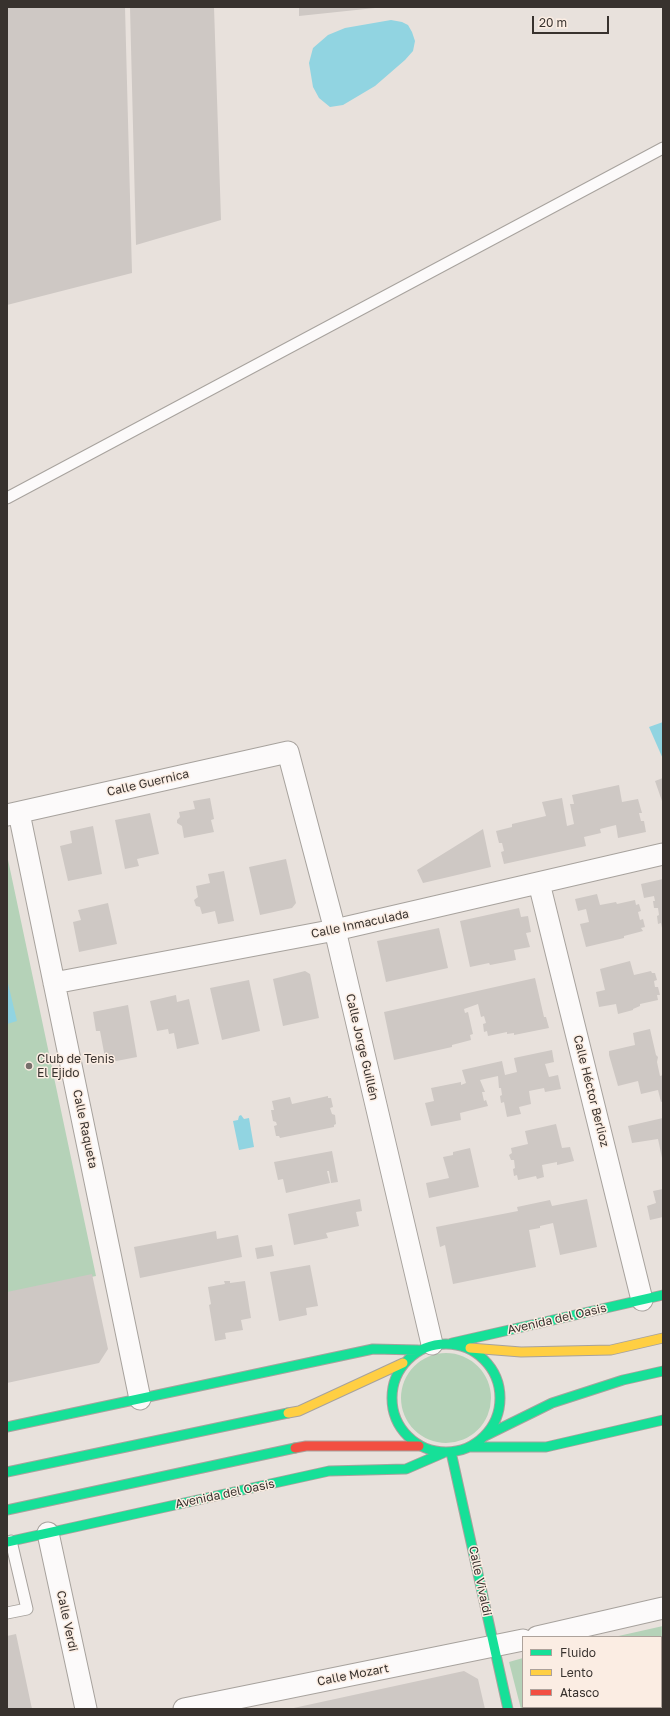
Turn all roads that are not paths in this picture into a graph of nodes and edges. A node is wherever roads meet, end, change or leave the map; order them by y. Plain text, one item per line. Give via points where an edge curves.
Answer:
1 (663, 148) edge
2 (7, 498) edge
3 (288, 752) joint
4 (13, 814) edge
5 (663, 854) edge
6 (539, 882) junction
7 (335, 930) junction
8 (54, 983) junction
9 (663, 1295) edge
10 (642, 1300) junction
11 (663, 1338) edge
12 (434, 1346) junction
13 (470, 1348) junction
14 (403, 1363) junction
15 (663, 1371) edge
16 (140, 1399) junction
17 (663, 1420) edge
18 (7, 1427) edge
19 (485, 1436) junction
20 (419, 1446) junction
21 (470, 1447) junction
22 (447, 1453) junction
23 (7, 1472) edge
24 (7, 1510) edge
25 (48, 1533) junction
26 (9, 1541) edge
27 (663, 1608) edge
28 (7, 1613) edge
29 (541, 1636) edge
30 (522, 1640) edge
31 (494, 1647) junction
32 (86, 1709) edge
33 (184, 1709) edge
34 (508, 1709) edge

1 - 2 lane
3 - 4 street, Calle Guernica
3 - 7 street, Calle Jorge Guillén
4 - 8 street, Calle Raqueta
5 - 6 street, Calle Inmaculada
6 - 7 street, Calle Inmaculada
6 - 10 street, Calle Héctor Berlioz
7 - 8 street, Calle Inmaculada
7 - 12 street, Calle Jorge Guillén
8 - 16 street, Calle Raqueta
9 - 10 street, Avenida del Oasis
10 - 12 street, Avenida del Oasis
11 - 13 street via 611,1350 521,1352
12 - 13 street
12 - 14 street
12 - 16 street, Avenida del Oasis via 373,1349
13 - 19 street via 484,1358 494,1372 500,1388 500,1405 495,1422
14 - 20 street via 395,1377 391,1392 392,1408 397,1423
14 - 23 street via 299,1412
15 - 19 street via 622,1380 552,1403
16 - 18 street, Avenida del Oasis
17 - 21 street via 546,1447
19 - 21 street
20 - 22 street
20 - 24 street via 306,1446
21 - 22 street
22 - 25 street, Avenida del Oasis via 406,1469 329,1471
22 - 31 street, Calle Vivaldi
25 - 26 street, Avenida del Oasis
25 - 32 street, Calle Verdi
26 - 28 lane via 27,1609
27 - 29 street
30 - 31 street, Calle Mozart
31 - 33 street, Calle Mozart
31 - 34 street, Calle Vivaldi

